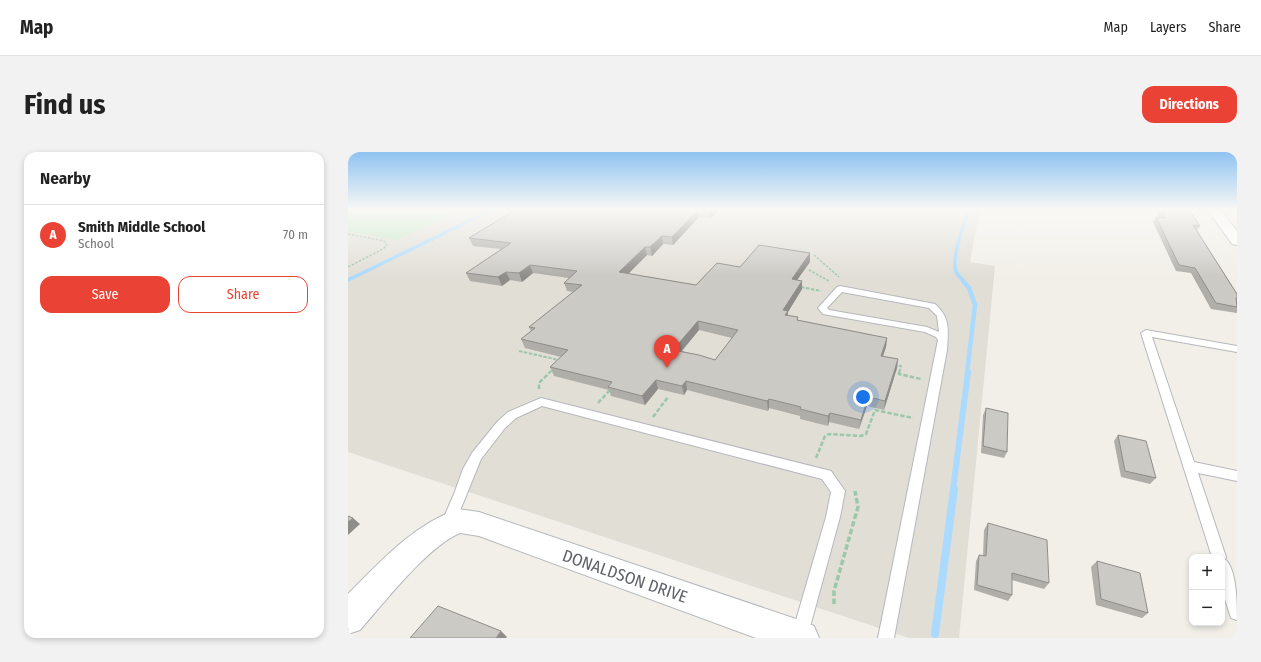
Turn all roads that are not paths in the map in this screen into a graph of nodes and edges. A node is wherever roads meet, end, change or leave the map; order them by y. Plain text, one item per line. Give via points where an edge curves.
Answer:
1 (1230, 232) edge
2 (1237, 241) edge
3 (942, 339) junction
4 (1237, 349) edge
5 (1190, 466) junction
6 (1237, 476) edge
7 (447, 525) junction
8 (1218, 554) edge
9 (1225, 574) edge
10 (1237, 612) edge
11 (348, 618) edge
12 (800, 638) edge
13 (886, 638) edge

1 - 2 street
3 - 3 lane via 927,330 826,312 822,308 840,289 932,306 940,312 944,321
3 - 13 lane
4 - 5 lane via 1146,333
5 - 6 lane
5 - 8 lane
7 - 11 street via 413,552
7 - 12 street, DONALDSON DRIVE via 460,521 479,524
7 - 12 lane via 476,456 512,415 541,402 826,475 838,491
9 - 10 lane

